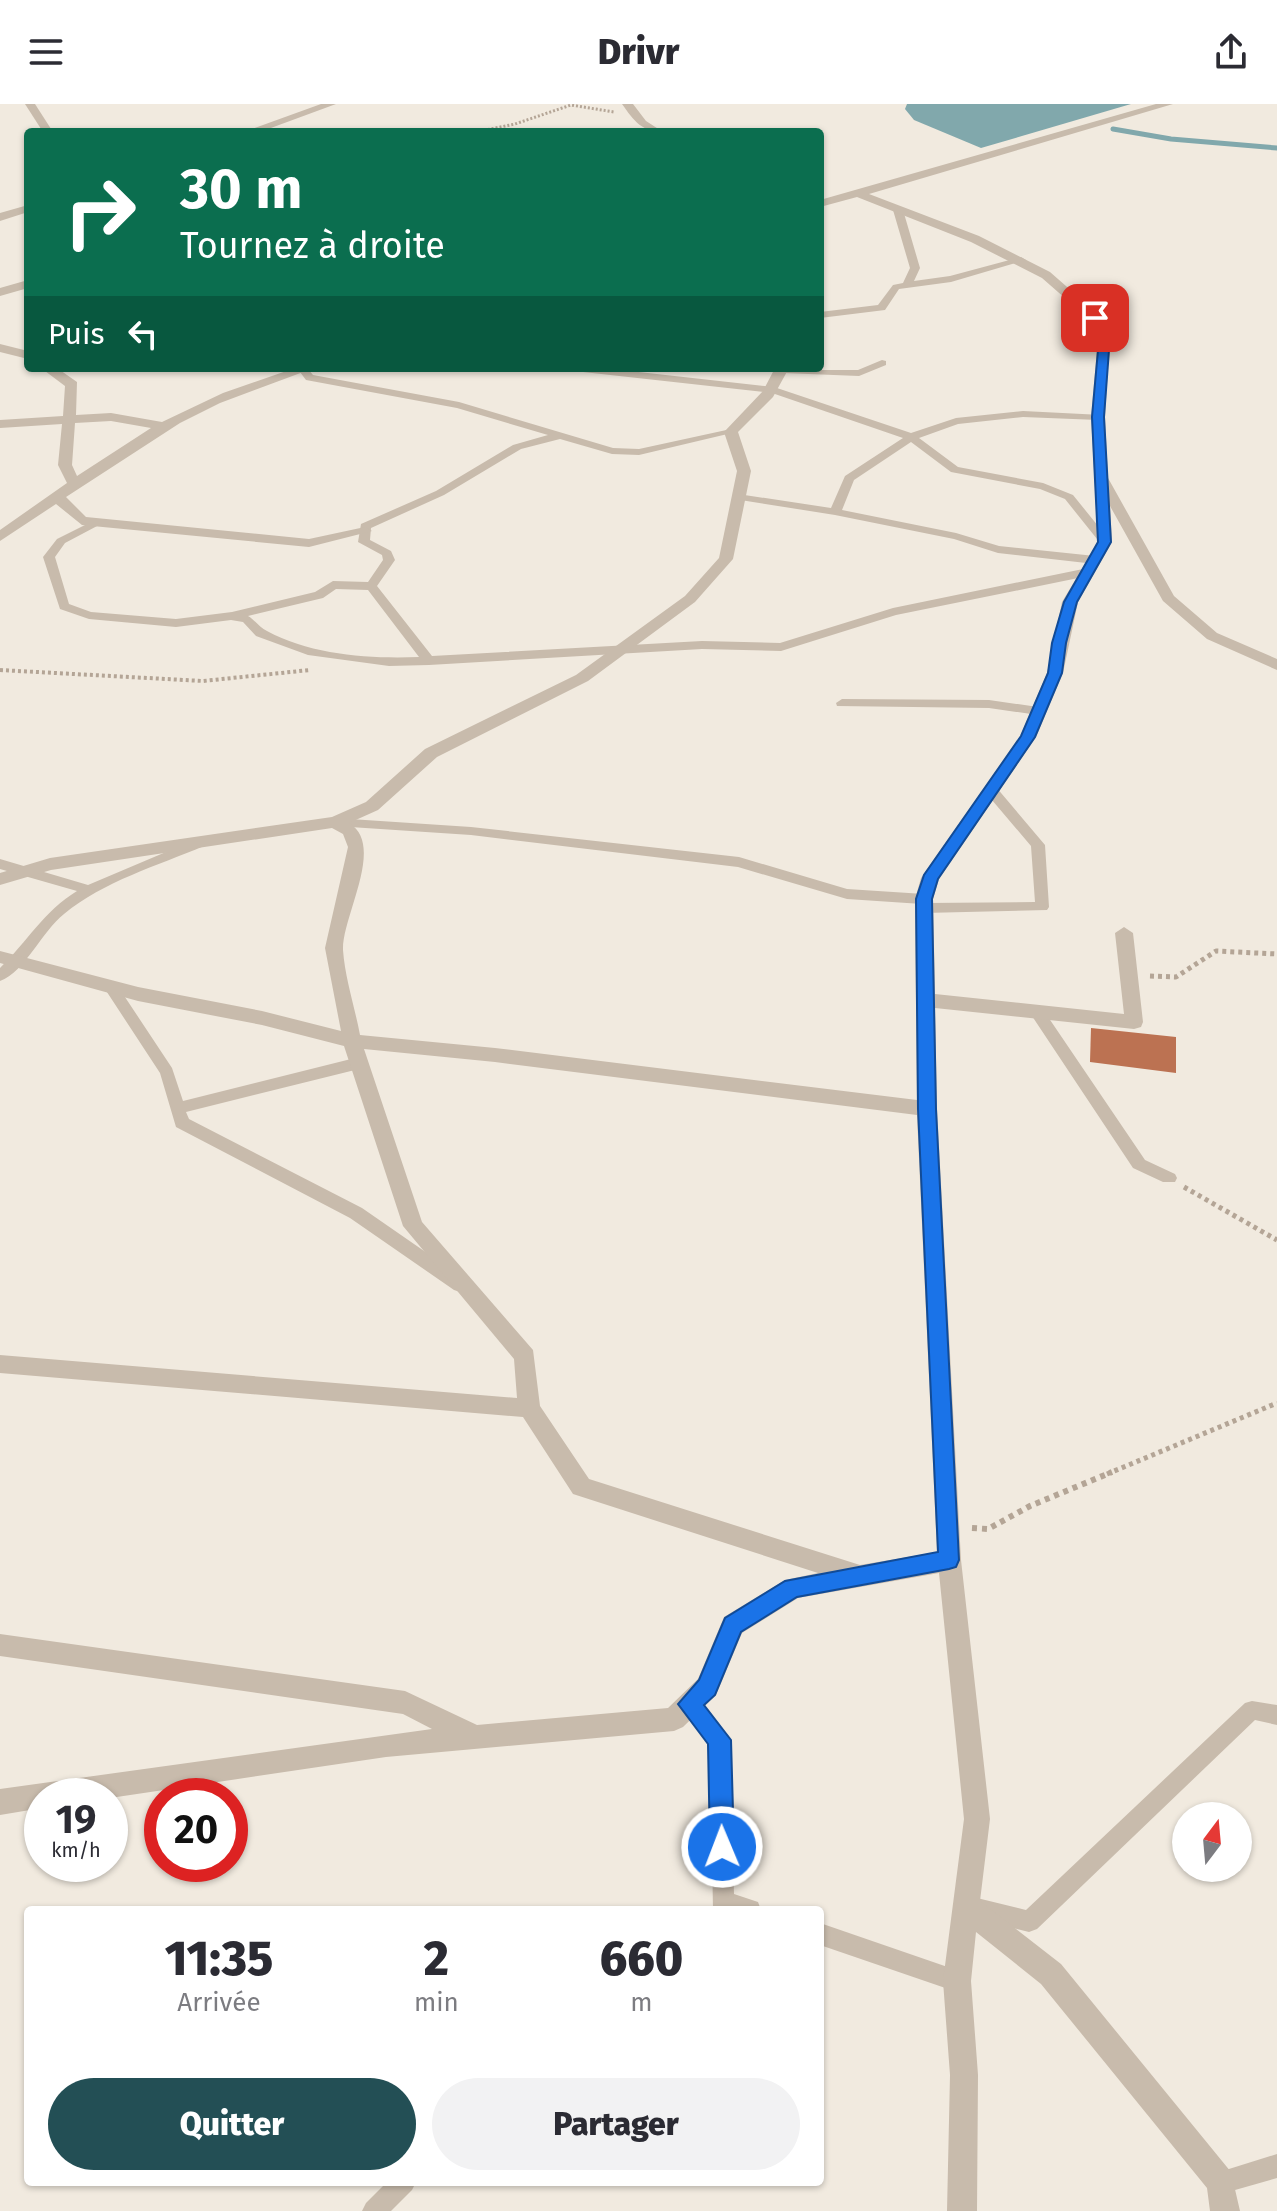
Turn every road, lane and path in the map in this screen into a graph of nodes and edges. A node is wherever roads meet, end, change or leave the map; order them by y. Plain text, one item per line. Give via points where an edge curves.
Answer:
1 (30, 104) edge
2 (332, 104) edge
3 (627, 104) edge
4 (1168, 104) edge
5 (635, 116) junction
6 (309, 125) dead end
7 (45, 128) edge
8 (261, 128) edge
9 (496, 128) edge
10 (652, 128) edge
11 (854, 192) junction
12 (824, 203) edge
13 (24, 209) edge
14 (898, 210) junction
15 (0, 217) edge
16 (1021, 260) junction
17 (24, 285) edge
18 (907, 285) junction
19 (0, 292) edge
20 (824, 315) edge
21 (0, 348) edge
22 (24, 354) edge
23 (882, 363) dead end
24 (824, 371) edge
25 (54, 372) edge
26 (64, 372) edge
27 (294, 372) edge
28 (305, 372) edge
29 (610, 372) edge
30 (782, 372) edge
31 (72, 385) junction
32 (774, 390) junction
33 (1098, 417) junction
34 (70, 418) junction
35 (0, 424) edge
36 (164, 426) junction
37 (731, 432) junction
38 (560, 435) junction
39 (911, 437) junction
40 (1100, 474) junction
41 (75, 485) junction
42 (738, 497) junction
43 (59, 499) junction
44 (835, 512) junction
45 (95, 523) junction
46 (365, 531) junction
47 (0, 537) edge
48 (1096, 558) junction
49 (371, 586) junction
50 (231, 616) junction
51 (617, 652) junction
52 (429, 661) junction
53 (1277, 665) edge
54 (0, 670) edge
55 (311, 670) dead end
56 (842, 703) dead end
57 (1038, 711) junction
58 (991, 790) junction
59 (335, 822) junction
60 (204, 841) junction
61 (0, 864) edge
62 (21, 872) junction
63 (0, 879) edge
64 (89, 890) junction
65 (924, 903) junction
66 (1124, 933) dead end
67 (1277, 954) edge
68 (9, 960) edge
69 (0, 976) edge
70 (1129, 976) junction
71 (110, 986) junction
72 (925, 1000) junction
73 (1037, 1012) junction
74 (352, 1041) junction
75 (359, 1063) junction
76 (177, 1108) junction
77 (927, 1109) junction
78 (1169, 1178) joint
79 (1277, 1240) edge
80 (470, 1292) junction
81 (0, 1364) edge
82 (1277, 1403) edge
83 (529, 1408) junction
84 (947, 1528) junction
85 (949, 1560) junction
86 (861, 1576) junction
87 (0, 1645) edge
88 (689, 1704) junction
89 (1277, 1715) edge
90 (472, 1735) junction
91 (0, 1802) edge
92 (724, 1905) edge
93 (966, 1907) junction
94 (824, 1935) edge
95 (957, 1981) junction
96 (1277, 2166) edge
97 (1221, 2182) junction
98 (400, 2186) edge
99 (374, 2211) edge
100 (962, 2211) edge
101 (1225, 2211) edge

1 - 7 street
2 - 6 street
2 - 8 street
3 - 5 street
4 - 11 street
5 - 9 path via 571,105
5 - 10 street
11 - 12 street
11 - 14 street
13 - 15 street
14 - 16 street
14 - 18 lane via 915,268
16 - 18 lane
16 - 33 street via 1084,308 1101,330
17 - 19 street
18 - 20 lane via 896,287 881,308
21 - 22 street
23 - 24 lane via 859,373
25 - 31 street
26 - 31 street
27 - 36 street
28 - 38 lane via 310,378 459,405
29 - 32 lane
30 - 32 street
31 - 34 street
32 - 37 street
32 - 39 lane
33 - 39 lane via 1023,414 956,421
33 - 40 street
34 - 35 street
34 - 36 street via 111,417
34 - 41 street via 65,465
36 - 41 street
37 - 38 lane via 639,452 612,451
37 - 42 street via 744,471
38 - 46 lane via 517,447 440,493 365,526
39 - 44 lane via 849,478
39 - 48 lane via 955,470 1043,486 1069,497
40 - 48 street
40 - 53 street via 1168,598 1212,636
41 - 43 street
42 - 44 lane
42 - 51 street via 726,559 690,599
43 - 45 street via 82,521
43 - 47 street
44 - 48 lane via 998,549
45 - 46 street via 309,543
45 - 50 lane via 61,541 49,557 64,606 89,615 176,623
46 - 49 lane via 364,542 387,553 389,560
48 - 51 lane via 781,647 702,645
48 - 57 street via 1070,602 1055,673
49 - 50 lane via 333,585 319,595
49 - 52 lane
50 - 52 lane via 308,651 389,662
51 - 52 lane
51 - 59 street via 582,678 431,753 372,806
54 - 55 path via 203,681
56 - 57 lane via 989,704
57 - 58 street via 1028,737
58 - 65 street via 930,878
58 - 65 lane via 1038,845 1042,907
59 - 60 street
59 - 65 lane via 471,831 739,862 847,894
59 - 74 street via 350,831 357,847 334,948
60 - 62 street
60 - 64 lane
61 - 62 lane
62 - 63 street
62 - 64 lane
64 - 68 lane via 55,913
65 - 72 street
66 - 70 street
67 - 70 path via 1216,951 1176,977
68 - 69 lane
68 - 71 street
70 - 73 street via 1134,1022
71 - 74 street
71 - 76 lane via 167,1072
72 - 73 street
72 - 77 street
73 - 78 lane via 1139,1164
74 - 75 street
74 - 77 street
75 - 76 lane
75 - 80 street via 413,1226
76 - 80 lane via 182,1123 356,1213
77 - 84 street
78 - 79 path
80 - 83 street via 525,1356
81 - 83 street
82 - 84 path via 1030,1506 988,1529
83 - 86 street via 581,1487
84 - 85 street
85 - 86 street
85 - 93 street via 977,1819
86 - 88 street via 793,1588 733,1625 707,1687
87 - 90 street via 405,1703
88 - 90 street via 674,1719
88 - 92 lane via 720,1740
89 - 93 lane via 1252,1710 1029,1921
90 - 91 street
93 - 95 street
93 - 97 street via 1051,1974
94 - 95 lane
95 - 100 street via 964,2075
96 - 97 lane
97 - 101 street
98 - 99 lane

